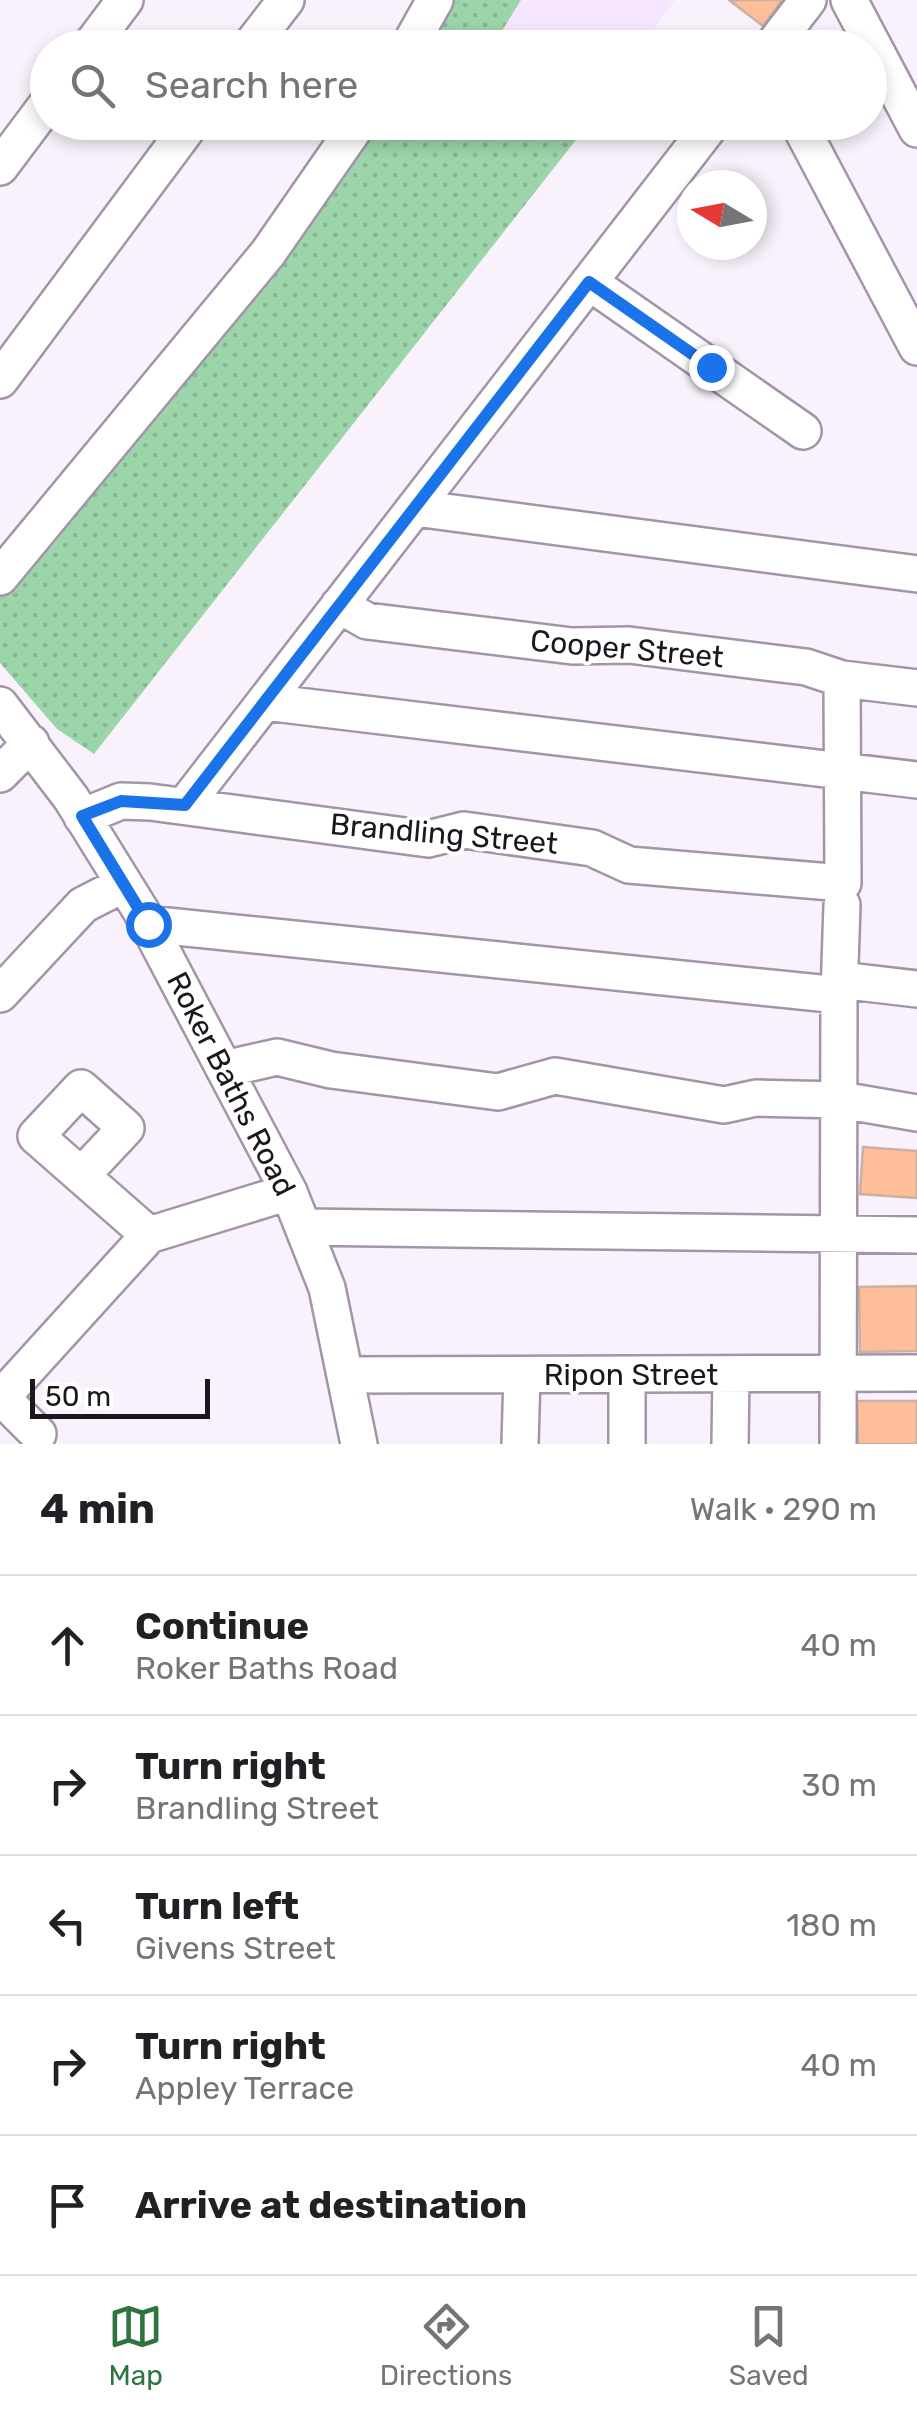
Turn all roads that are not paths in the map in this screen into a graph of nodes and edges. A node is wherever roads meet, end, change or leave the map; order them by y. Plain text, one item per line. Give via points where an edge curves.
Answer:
1 (124, 0) edge
2 (286, 0) edge
3 (435, 0) edge
4 (808, 0) edge
5 (849, 0) edge
6 (102, 30) edge
7 (263, 30) edge
8 (418, 30) edge
9 (785, 30) edge
10 (865, 30) edge
11 (887, 72) edge
12 (30, 128) edge
13 (917, 128) edge
14 (179, 140) edge
15 (346, 140) edge
16 (699, 140) edge
17 (808, 140) edge
18 (0, 167) edge
19 (589, 282) junction
20 (917, 347) edge
21 (0, 380) edge
22 (803, 431) dead end
23 (415, 508) junction
24 (917, 574) edge
25 (0, 577) edge
26 (340, 606) junction
27 (842, 679) junction
28 (917, 688) edge
29 (264, 702) junction
30 (0, 705) edge
31 (31, 742) junction
32 (842, 771) junction
33 (0, 774) edge
34 (917, 780) edge
35 (185, 805) junction
36 (82, 816) junction
37 (124, 884) junction
38 (842, 904) dead end
39 (148, 924) junction
40 (839, 988) junction
41 (917, 989) edge
42 (0, 994) edge
43 (224, 1069) junction
44 (841, 1100) junction
45 (917, 1113) edge
46 (82, 1176) dead end
47 (289, 1192) junction
48 (303, 1227) junction
49 (841, 1234) junction
50 (150, 1235) junction
51 (917, 1235) edge
52 (917, 1373) edge
53 (840, 1374) junction
54 (346, 1375) junction
55 (522, 1375) junction
56 (628, 1375) junction
57 (731, 1375) junction
58 (1, 1397) edge
59 (38, 1434) dead end
60 (358, 1444) edge
61 (520, 1444) edge
62 (627, 1444) edge
63 (730, 1444) edge
64 (838, 1444) edge

1 - 6 street
2 - 7 street
3 - 8 street
4 - 9 street
5 - 10 street
11 - 13 street
12 - 18 street
14 - 21 street
15 - 25 street via 268,253
16 - 19 street
17 - 20 street
19 - 22 street
19 - 23 street
23 - 24 street
23 - 26 street
26 - 27 street, Cooper Street via 367,621 806,666
26 - 29 street
27 - 28 street, Cooper Street
27 - 32 street, Brandling Street
29 - 32 street
29 - 35 street
30 - 31 street, Roker Baths Road
31 - 33 street
31 - 36 street, Roker Baths Road
32 - 34 street
32 - 35 street, Brandling Street via 842,882 628,864 592,848 464,830 428,839
35 - 36 street, Brandling Street via 121,801
36 - 37 street, Roker Baths Road
37 - 39 street, Roker Baths Road
37 - 42 street via 83,905
38 - 40 street
39 - 40 street
39 - 43 street, Roker Baths Road
40 - 41 street
40 - 44 street
43 - 44 street via 277,1057 498,1092 555,1076 724,1106 756,1098
43 - 47 street, Roker Baths Road
44 - 45 street
44 - 49 street
46 - 50 street
47 - 48 street, Roker Baths Road
47 - 50 street
48 - 49 street
48 - 54 street, Roker Baths Road via 327,1288
49 - 51 street
49 - 53 street
50 - 58 street
52 - 53 street, Ripon Street
53 - 57 street, Ripon Street
53 - 64 street
54 - 55 street, Ripon Street
54 - 60 street, Roker Baths Road
55 - 56 street, Ripon Street
55 - 61 street
56 - 57 street, Ripon Street
56 - 62 street
57 - 63 street
58 - 59 street

